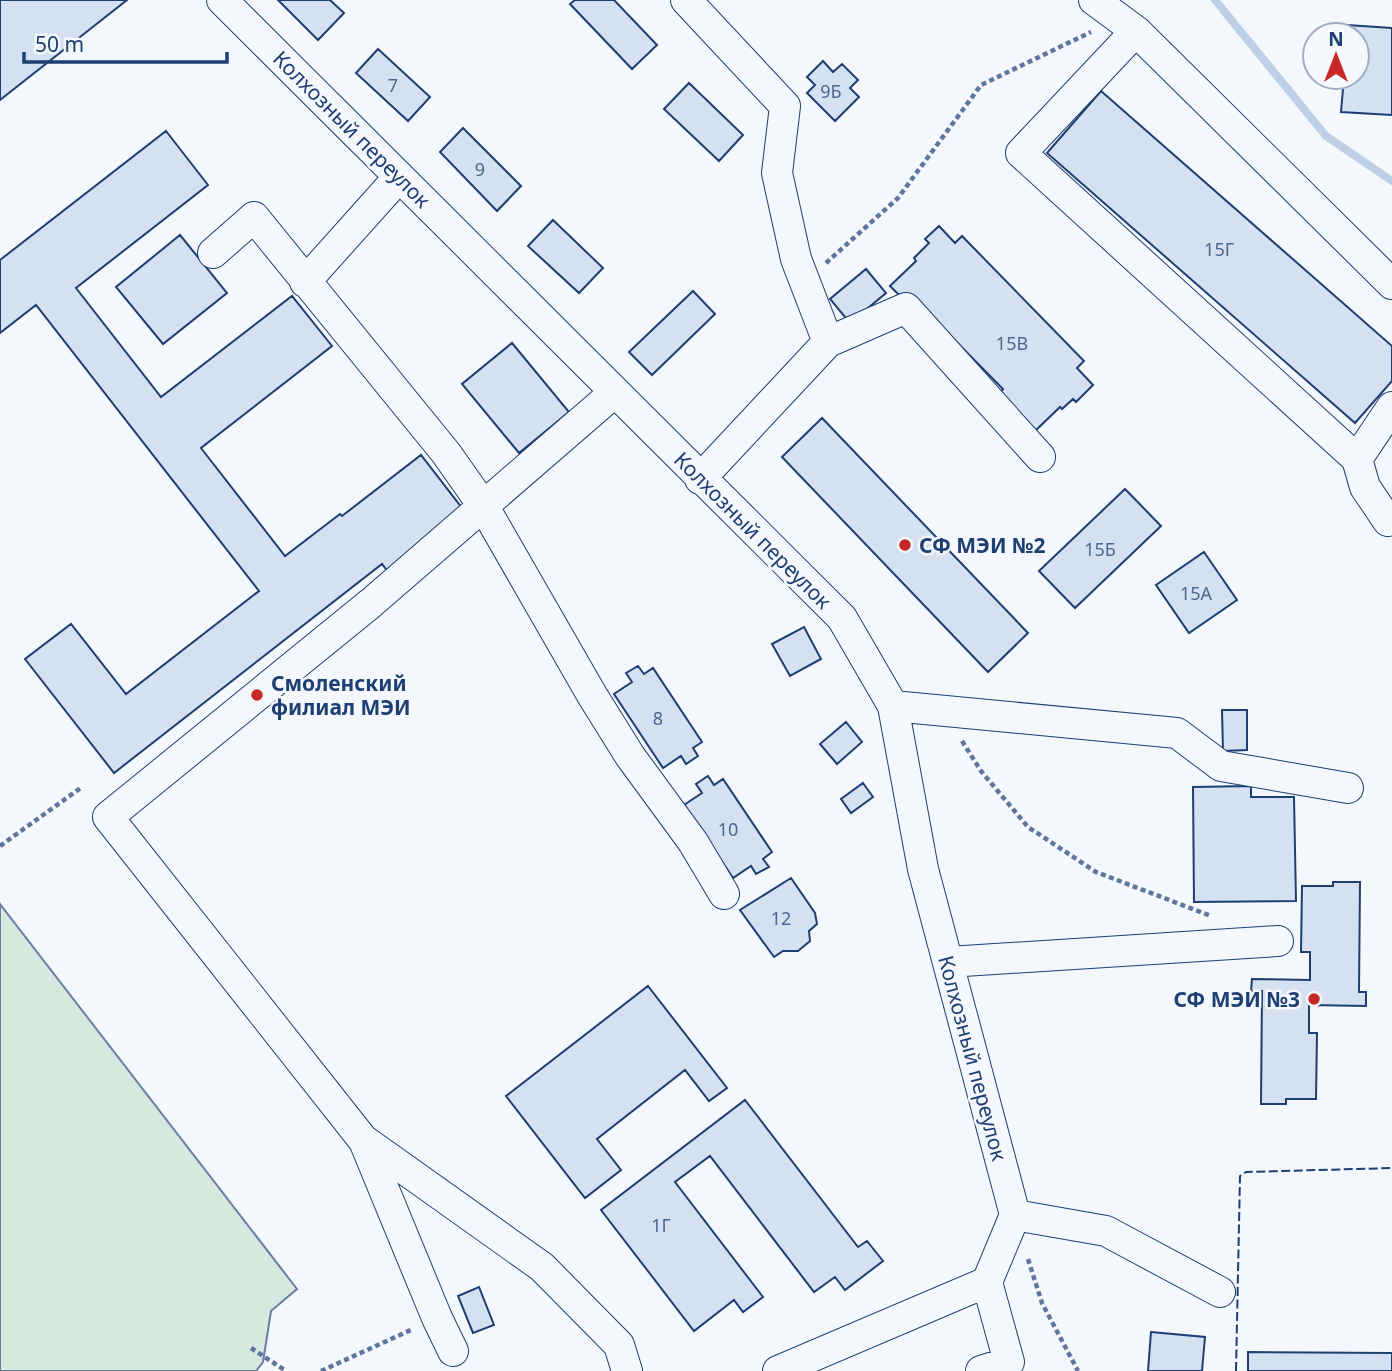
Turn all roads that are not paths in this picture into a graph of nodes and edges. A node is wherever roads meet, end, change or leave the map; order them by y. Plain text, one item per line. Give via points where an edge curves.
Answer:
1 (222, 0) edge
2 (686, 0) edge
3 (1094, 0) edge
4 (1127, 25) junction
5 (399, 177) junction
6 (213, 253) dead end
7 (305, 282) junction
8 (1392, 284) edge
9 (828, 342) junction
10 (615, 392) junction
11 (1392, 407) edge
12 (1040, 457) dead end
13 (1357, 459) junction
14 (700, 479) junction
15 (484, 507) junction
16 (1392, 518) edge
17 (893, 706) junction
18 (1348, 788) dead end
19 (723, 894) dead end
20 (1278, 941) dead end
21 (948, 961) junction
22 (364, 1141) junction
23 (1015, 1215) junction
24 (988, 1282) junction
25 (1220, 1292) dead end
26 (453, 1351) dead end
27 (1001, 1368) edge
28 (626, 1371) edge
29 (778, 1371) edge

1 - 5 street, Колхозный переулок
2 - 9 street via 785,106 777,173 796,259
3 - 4 street
4 - 8 street
4 - 13 street via 1021,153
5 - 7 street
5 - 10 street, Колхозный переулок
6 - 7 street via 254,218
7 - 15 street via 446,453
9 - 12 street via 906,308
9 - 14 street
10 - 14 street, Колхозный переулок
10 - 15 street
11 - 13 street
13 - 16 street via 1366,486 1388,521
14 - 17 street, Колхозный переулок via 842,618
15 - 19 street via 629,756 693,842
15 - 22 street via 108,817
17 - 18 street via 1177,733 1221,766
17 - 21 street, Колхозный переулок via 923,869
20 - 21 street
21 - 23 street, Колхозный переулок
22 - 26 street
22 - 28 street via 542,1267 619,1345
23 - 24 street
23 - 25 street via 1106,1231
24 - 27 street
24 - 29 street

